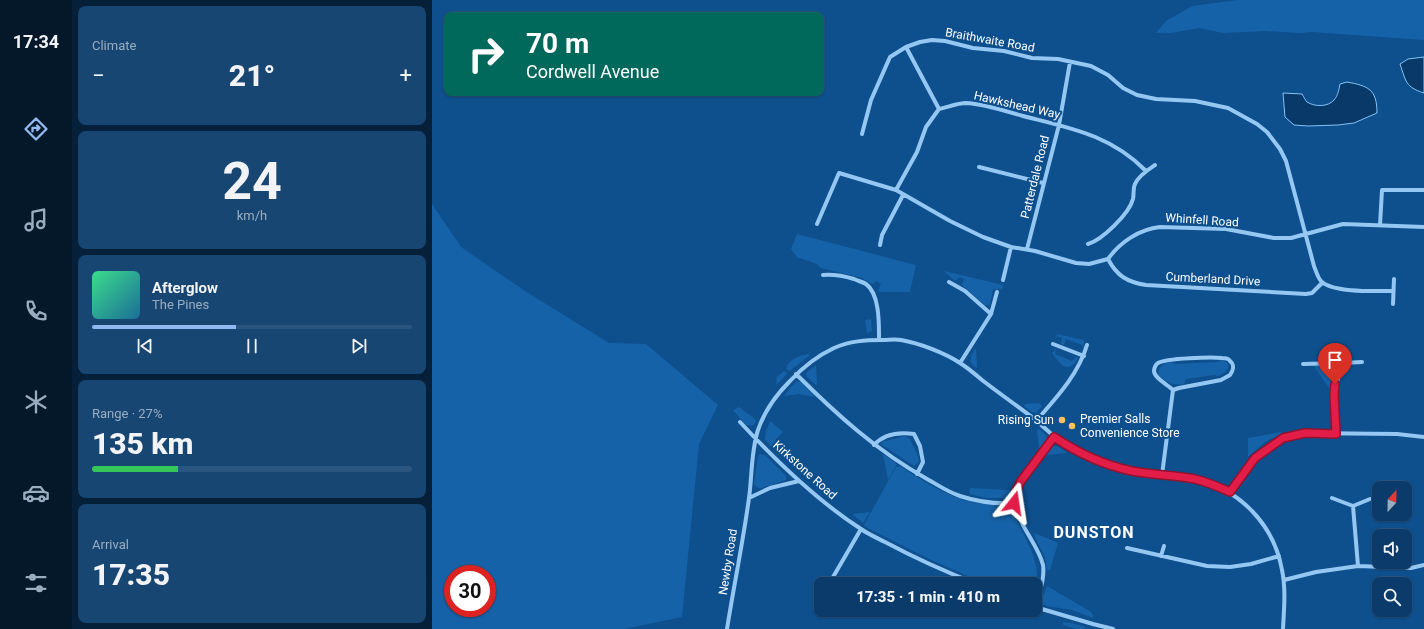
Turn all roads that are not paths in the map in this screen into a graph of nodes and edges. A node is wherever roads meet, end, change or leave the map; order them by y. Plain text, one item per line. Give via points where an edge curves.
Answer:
1 (906, 47) junction
2 (1070, 62) junction
3 (940, 109) junction
4 (1059, 125) junction
5 (862, 134) dead end
6 (1155, 165) dead end
7 (979, 167) dead end
8 (1146, 171) junction
9 (1043, 183) junction
10 (896, 190) junction
11 (1424, 190) edge
12 (903, 195) junction
13 (817, 224) dead end
14 (1380, 225) junction
15 (1424, 227) edge
16 (1306, 235) junction
17 (1088, 244) dead end
18 (880, 245) dead end
19 (1011, 247) junction
20 (1027, 249) junction
21 (1108, 259) junction
22 (823, 275) dead end
23 (1394, 278) dead end
24 (1003, 280) dead end
25 (949, 282) dead end
26 (1322, 283) junction
27 (997, 292) dead end
28 (1393, 292) junction
29 (1393, 304) dead end
30 (991, 314) junction
31 (879, 340) junction
32 (1053, 344) dead end
33 (1087, 345) dead end
34 (1084, 356) junction
35 (1362, 362) dead end
36 (960, 363) junction
37 (1342, 363) junction
38 (1303, 364) dead end
39 (796, 374) junction
40 (1173, 390) junction
41 (1036, 421) junction
42 (740, 422) dead end
43 (1336, 434) junction
44 (1054, 437) junction
45 (1424, 437) edge
46 (756, 440) junction
47 (874, 445) junction
48 (917, 474) junction
49 (1162, 475) junction
50 (799, 481) junction
51 (1230, 492) junction
52 (749, 498) junction
53 (1332, 498) dead end
54 (1370, 500) dead end
55 (1014, 503) junction
56 (1353, 506) junction
57 (861, 529) junction
58 (1164, 546) dead end
59 (1127, 548) dead end
60 (1161, 556) junction
61 (1279, 556) junction
62 (1424, 564) edge
63 (1358, 566) junction
64 (833, 577) edge
65 (958, 577) edge
66 (1284, 580) junction
67 (1042, 582) edge
68 (1042, 609) edge
69 (727, 629) edge
70 (1114, 629) edge
71 (1284, 629) edge

1 - 2 street, Braithwaite Road via 932,40 945,41 1032,58
1 - 3 street
1 - 5 street, Braithwaite Road via 890,57 871,100
2 - 4 street, Patterdale Road
2 - 16 street, Braithwaite Road via 1091,66 1137,95 1156,99 1195,101 1228,108 1257,124 1275,142 1286,161
3 - 4 street, Hawkshead Way via 964,103 975,104
3 - 10 street via 926,127 917,152
4 - 8 street, Hawkshead Way via 1105,140 1135,160
4 - 9 street, Patterdale Road
6 - 8 street
7 - 9 street
8 - 17 street via 1135,183 1133,200 1119,221 1104,236
9 - 20 street, Patterdale Road
10 - 12 street
10 - 13 street via 839,172
11 - 14 street via 1382,190
12 - 18 street via 882,234
12 - 19 street via 982,237
14 - 15 street, Whinfell Road
14 - 16 street, Whinfell Road via 1343,224
16 - 21 street, Whinfell Road via 1274,238 1226,229 1171,226 1150,228 1129,239
16 - 26 street, Braithwaite Road via 1314,266
19 - 20 street
19 - 24 street
20 - 21 street via 1076,263 1089,264
21 - 26 street, Cumberland Drive via 1113,269 1122,277 1146,285 1306,294 1312,293
22 - 31 street via 834,274 866,284 875,295
23 - 28 street
25 - 30 street via 966,291
26 - 28 street via 1338,289
27 - 30 street
28 - 29 street
30 - 36 street
31 - 36 street, Newby Road via 900,340 925,346
31 - 39 street, Newby Road via 854,341 833,348
32 - 34 street
33 - 34 street
34 - 41 street via 1067,383
35 - 37 street
36 - 41 street, Newby Road
37 - 38 street
37 - 43 street via 1334,394
39 - 46 street, Newby Road via 770,405
39 - 47 street
40 - 40 street via 1221,380 1230,375 1233,370 1232,364 1230,360 1223,358 1188,358 1158,363 1155,366 1155,375
40 - 49 street
41 - 44 street, Newby Road
42 - 46 street, Kirkstone Road
43 - 45 street via 1397,434
43 - 51 street via 1305,433 1283,438 1255,458
44 - 49 street, Newby Road via 1100,462
44 - 55 street via 1021,481
46 - 50 street, Kirkstone Road
46 - 52 street, Newby Road
47 - 48 street
47 - 48 street via 890,435 914,434 920,446 923,462
48 - 55 street via 973,500 997,504
49 - 51 street, Newby Road via 1195,479
50 - 52 street via 770,488
50 - 57 street, Kirkstone Road
51 - 61 street, Newby Road via 1260,519
52 - 69 street, Newby Road
53 - 56 street
54 - 56 street
55 - 67 street via 1043,565
56 - 63 street
57 - 64 street
57 - 65 street, Kirkstone Road
58 - 60 street
59 - 60 street
60 - 61 street via 1207,566 1230,567
61 - 66 street, Newby Road
62 - 63 street via 1411,568
63 - 66 street
66 - 71 street, Newby Road
68 - 70 street

